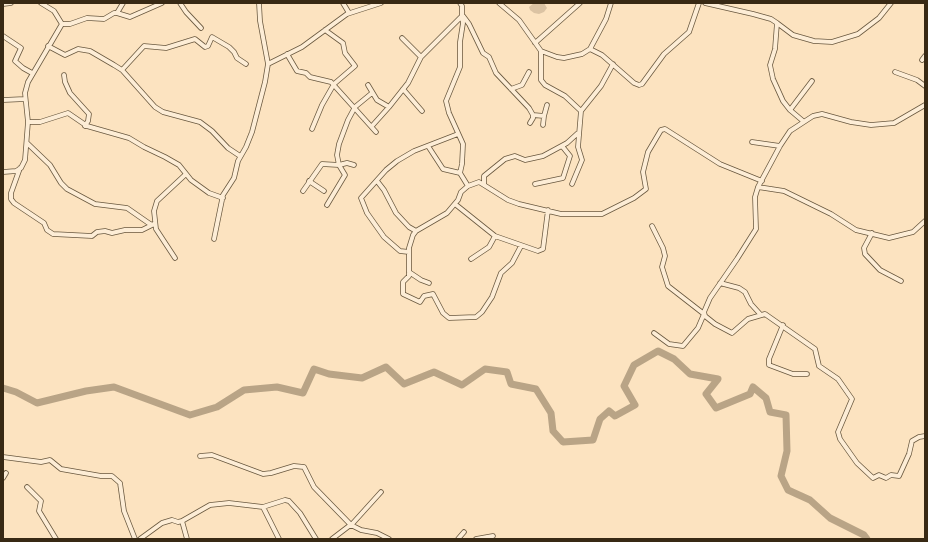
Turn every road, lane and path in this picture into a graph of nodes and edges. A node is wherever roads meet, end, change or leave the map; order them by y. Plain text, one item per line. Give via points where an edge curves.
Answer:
1 (12, 3) edge
2 (43, 3) edge
3 (123, 3) edge
4 (162, 3) edge
5 (180, 3) edge
6 (259, 3) edge
7 (343, 3) edge
8 (381, 3) edge
9 (460, 3) edge
10 (499, 3) edge
11 (580, 3) edge
12 (611, 3) edge
13 (699, 3) edge
14 (705, 3) edge
15 (891, 3) edge
16 (3, 4) edge
17 (370, 4) edge
18 (117, 13) junction
19 (349, 13) junction
20 (462, 16) junction
21 (777, 23) junction
22 (62, 24) junction
23 (201, 28) dead end
24 (325, 30) junction
25 (3, 36) edge
26 (402, 38) dead end
27 (535, 43) junction
28 (48, 46) junction
29 (590, 49) junction
30 (541, 52) junction
31 (287, 54) junction
32 (421, 57) junction
33 (246, 64) dead end
34 (268, 64) junction
35 (613, 64) junction
36 (122, 70) junction
37 (32, 72) junction
38 (529, 72) dead end
39 (895, 72) dead end
40 (64, 75) dead end
41 (812, 81) dead end
42 (334, 84) junction
43 (368, 84) dead end
44 (925, 86) edge
45 (403, 89) junction
46 (512, 89) junction
47 (372, 93) junction
48 (25, 99) junction
49 (3, 100) edge
50 (547, 105) dead end
51 (925, 105) edge
52 (355, 107) junction
53 (389, 107) junction
54 (790, 110) junction
55 (422, 111) dead end
56 (582, 111) junction
57 (533, 115) junction
58 (544, 116) junction
59 (803, 121) junction
60 (28, 122) junction
61 (530, 123) dead end
62 (543, 125) dead end
63 (85, 126) junction
64 (372, 126) junction
65 (312, 129) dead end
66 (376, 132) dead end
67 (458, 134) junction
68 (578, 134) junction
69 (752, 142) dead end
70 (27, 143) junction
71 (428, 146) junction
72 (562, 146) junction
73 (780, 146) junction
74 (240, 156) junction
75 (339, 165) junction
76 (354, 166) dead end
77 (21, 168) junction
78 (3, 172) edge
79 (460, 173) junction
80 (186, 174) junction
81 (762, 181) junction
82 (309, 182) junction
83 (376, 182) junction
84 (535, 184) dead end
85 (572, 184) dead end
86 (484, 185) junction
87 (468, 186) junction
88 (758, 187) junction
89 (324, 190) dead end
90 (303, 191) dead end
91 (222, 198) junction
92 (455, 204) junction
93 (327, 205) dead end
94 (548, 210) junction
95 (925, 221) edge
96 (153, 225) junction
97 (652, 226) dead end
98 (416, 231) junction
99 (872, 234) junction
100 (495, 236) junction
101 (214, 239) dead end
102 (521, 246) junction
103 (409, 252) junction
104 (175, 258) dead end
105 (472, 259) dead end
106 (409, 272) junction
107 (901, 281) dead end
108 (429, 283) dead end
109 (720, 283) junction
110 (704, 314) junction
111 (760, 314) junction
112 (783, 325) junction
113 (654, 333) dead end
114 (807, 374) dead end
115 (925, 436) edge
116 (200, 456) dead end
117 (3, 457) edge
118 (6, 473) dead end
119 (3, 478) edge
120 (27, 487) dead end
121 (381, 492) dead end
122 (263, 507) junction
123 (182, 521) junction
124 (350, 525) junction
125 (464, 532) dead end
126 (493, 536) dead end
127 (56, 539) edge
128 (135, 539) edge
129 (140, 539) edge
130 (188, 539) edge
131 (279, 539) edge
132 (316, 539) edge
133 (332, 539) edge
134 (389, 539) edge
135 (458, 539) edge
136 (476, 539) edge

1 - 16 street
2 - 22 street via 54,11
3 - 18 street
4 - 18 street via 130,17
5 - 23 street
6 - 34 street
7 - 19 street
8 - 17 street
9 - 20 street
10 - 27 street via 519,20
11 - 27 street
12 - 29 street via 606,19
13 - 35 street via 689,32 664,54 642,84 634,83
14 - 21 street via 753,14
15 - 21 street via 879,18 858,34 832,42 814,41 793,35
17 - 19 street
18 - 22 street via 102,20 87,18
19 - 24 street
20 - 32 street
20 - 46 street via 469,24 483,53 489,57 496,73
20 - 67 street via 464,23 460,42 460,67 446,101
21 - 54 street via 775,49 770,66 773,79
22 - 28 street
24 - 31 street via 302,47
24 - 42 street via 343,43 345,53 355,66
25 - 37 street via 22,48 16,61
26 - 32 street
27 - 30 street
28 - 36 street via 65,55 78,49 90,52
28 - 37 street
29 - 30 street via 582,54 564,58
29 - 35 street
30 - 56 street via 541,80
31 - 34 street
31 - 42 street via 297,71
32 - 45 street
33 - 36 street via 237,58 229,47 212,37 205,47 195,39 166,48 144,46
34 - 74 street via 256,122
35 - 56 street via 601,86
36 - 74 street via 155,107 163,112 200,122
37 - 48 street
38 - 46 street via 522,86
39 - 44 street via 917,80
40 - 63 street via 70,93 89,114
41 - 54 street
42 - 52 street
42 - 65 street
43 - 47 street
45 - 53 street
45 - 55 street
46 - 57 street
47 - 52 street
47 - 53 street via 382,104
48 - 49 street
48 - 60 street
50 - 58 street
51 - 59 street via 894,123 871,125 822,114
52 - 64 street
52 - 75 street via 339,144
53 - 64 street
54 - 59 street
56 - 68 street
57 - 58 street
57 - 61 street
58 - 62 street
59 - 73 street via 790,130
60 - 63 street via 43,121 68,113
60 - 70 street
63 - 80 street via 134,140 179,165
64 - 66 street
67 - 71 street
67 - 79 street via 463,147
68 - 72 street
68 - 85 street via 582,160
69 - 73 street
70 - 77 street via 25,160
70 - 96 street via 52,168 67,189 95,204 127,208
71 - 79 street via 443,169
71 - 83 street via 397,161
72 - 84 street via 570,156 563,178
72 - 86 street via 534,159 525,160 515,156 505,159 484,176
73 - 81 street
74 - 91 street via 234,178
75 - 76 street via 347,163
75 - 82 street via 322,164
75 - 93 street via 345,175
77 - 78 street
77 - 96 street via 11,199 44,223 47,230 53,234 92,236 97,232 142,230
79 - 87 street
80 - 91 street via 209,193
80 - 96 street via 157,201
81 - 88 street
81 - 94 street via 720,164 665,129 661,130 648,152 643,172 646,189 634,198 612,210 598,214 566,215
82 - 89 street
82 - 90 street
83 - 98 street via 384,190 396,213
83 - 103 street via 361,201 384,237 400,251
86 - 87 street via 479,182
86 - 94 street via 508,200
87 - 92 street via 461,192
88 - 99 street via 784,190 856,230
88 - 109 street via 755,197 756,229
91 - 101 street
92 - 98 street via 447,213
92 - 100 street
94 - 102 street via 543,249 538,251
95 - 99 street via 913,232 890,238
96 - 104 street
97 - 110 street via 663,248 665,256 662,267 668,286
98 - 103 street via 411,238
99 - 107 street via 864,248 865,254 880,270
100 - 102 street
100 - 105 street via 489,247
102 - 106 street via 512,263 501,273 492,297 476,318 449,318 432,294 424,296 420,302 403,294 403,282
103 - 106 street
106 - 108 street
109 - 110 street via 710,298
109 - 111 street via 745,292
110 - 111 street via 715,324 732,333 748,319
110 - 113 street via 698,328 683,346 669,344
111 - 112 street via 765,314
112 - 114 street via 769,358 769,365 793,374
112 - 115 street via 816,349 819,366 838,379 851,395 852,402 838,434 854,459 872,477 899,476 912,441
116 - 124 street via 212,455 262,474 301,466 306,470 314,487
117 - 128 street via 50,460 60,469 112,476 120,483 124,511
118 - 119 street
120 - 127 street via 41,501 39,511
121 - 124 street
122 - 123 street via 219,503 210,505
122 - 131 street
122 - 132 street via 279,501 289,501 307,521
123 - 129 street via 162,523
123 - 130 street
124 - 133 street
124 - 134 street via 360,530 377,532
125 - 135 street
126 - 136 street

